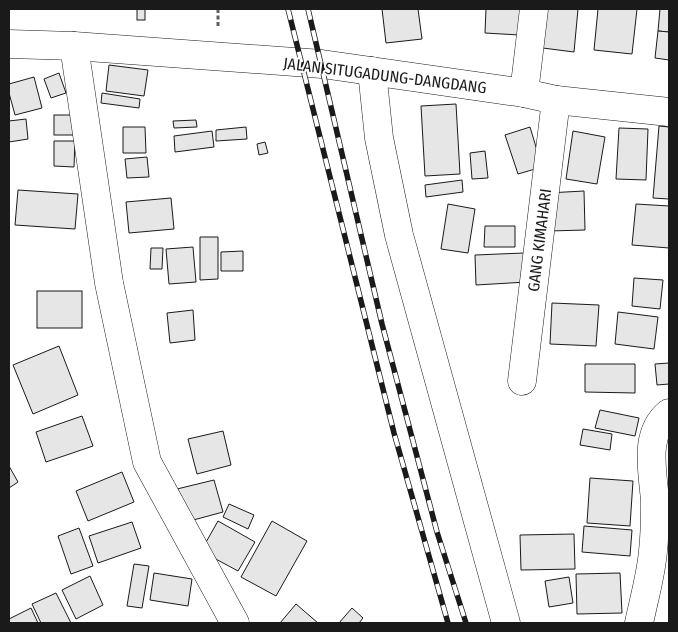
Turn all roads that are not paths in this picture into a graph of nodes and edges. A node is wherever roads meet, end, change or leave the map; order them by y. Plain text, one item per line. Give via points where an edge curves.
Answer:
1 (534, 9) edge
2 (9, 44) edge
3 (74, 46) junction
4 (372, 71) junction
5 (524, 93) junction
6 (556, 100) junction
7 (669, 112) edge
8 (522, 381) dead end
9 (669, 413) edge
10 (234, 623) edge
11 (506, 623) edge
12 (639, 623) edge

1 - 5 street
2 - 3 street, JALAN SITUGADUNG-DANGDANG
3 - 4 street, JALAN SITUGADUNG-DANGDANG via 322,64
3 - 10 street via 109,283 147,462
4 - 5 street, JALAN SITUGADUNG-DANGDANG
4 - 11 street via 379,138 399,236
5 - 6 street, JALAN SITUGADUNG-DANGDANG
6 - 7 street, JALAN SITUGADUNG-DANGDANG
6 - 8 street, GANG KIMAHARI
9 - 12 street via 654,437 651,452 653,553

